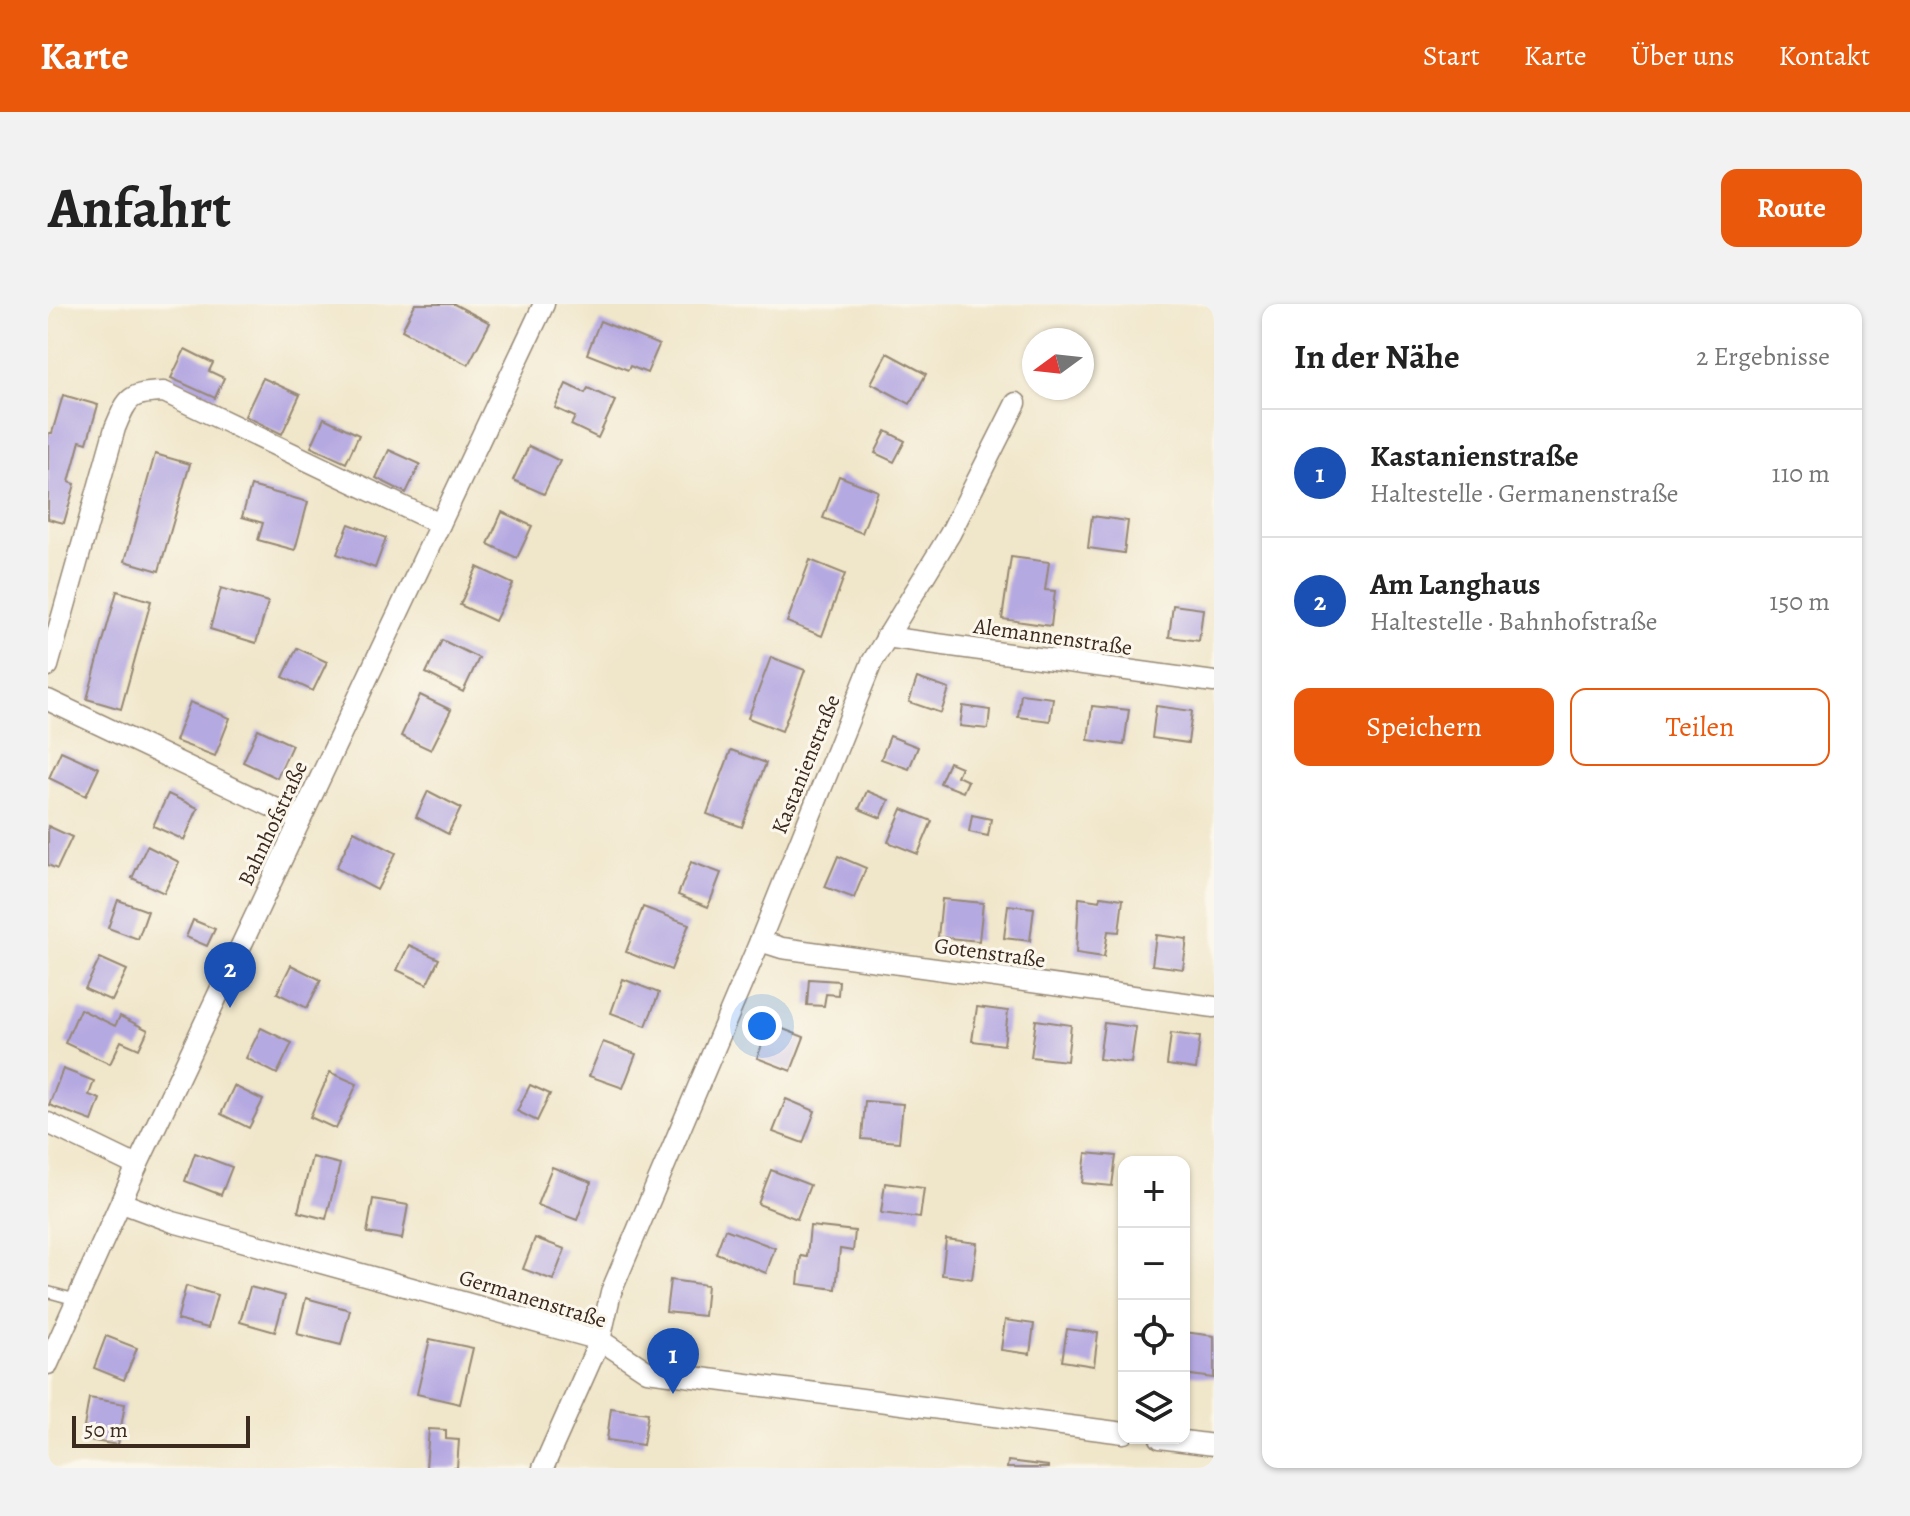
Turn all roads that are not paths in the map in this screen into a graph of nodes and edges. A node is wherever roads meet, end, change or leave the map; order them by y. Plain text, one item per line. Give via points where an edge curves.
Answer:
1 (544, 304) edge
2 (1016, 403) dead end
3 (440, 524) junction
4 (886, 637) junction
5 (48, 666) edge
6 (1214, 682) edge
7 (48, 700) edge
8 (300, 820) junction
9 (760, 941) junction
10 (1214, 1007) edge
11 (48, 1123) edge
12 (137, 1166) junction
13 (122, 1203) junction
14 (48, 1292) edge
15 (79, 1300) junction
16 (600, 1340) junction
17 (48, 1364) edge
18 (1118, 1432) edge
19 (1190, 1442) edge
20 (1214, 1445) edge
21 (543, 1468) edge

1 - 3 street, Bahnhofstraße
2 - 4 street, Kastanienstraße via 950,534
3 - 5 street via 164,392 139,392 126,401 115,428
3 - 8 street, Bahnhofstraße
4 - 6 street, Alemannenstraße
4 - 9 street, Kastanienstraße
7 - 8 street
8 - 12 street, Bahnhofstraße
9 - 10 street, Gotenstraße
9 - 16 street, Kastanienstraße via 611,1292
11 - 12 street
12 - 13 street, Bahnhofstraße
13 - 15 street, Bahnhofstraße
13 - 16 street, Germanenstraße via 173,1222
14 - 15 lane
15 - 17 street, Bahnhofstraße
16 - 18 street, Germanenstraße via 647,1371
16 - 21 street, Kastanienstraße
19 - 20 street

